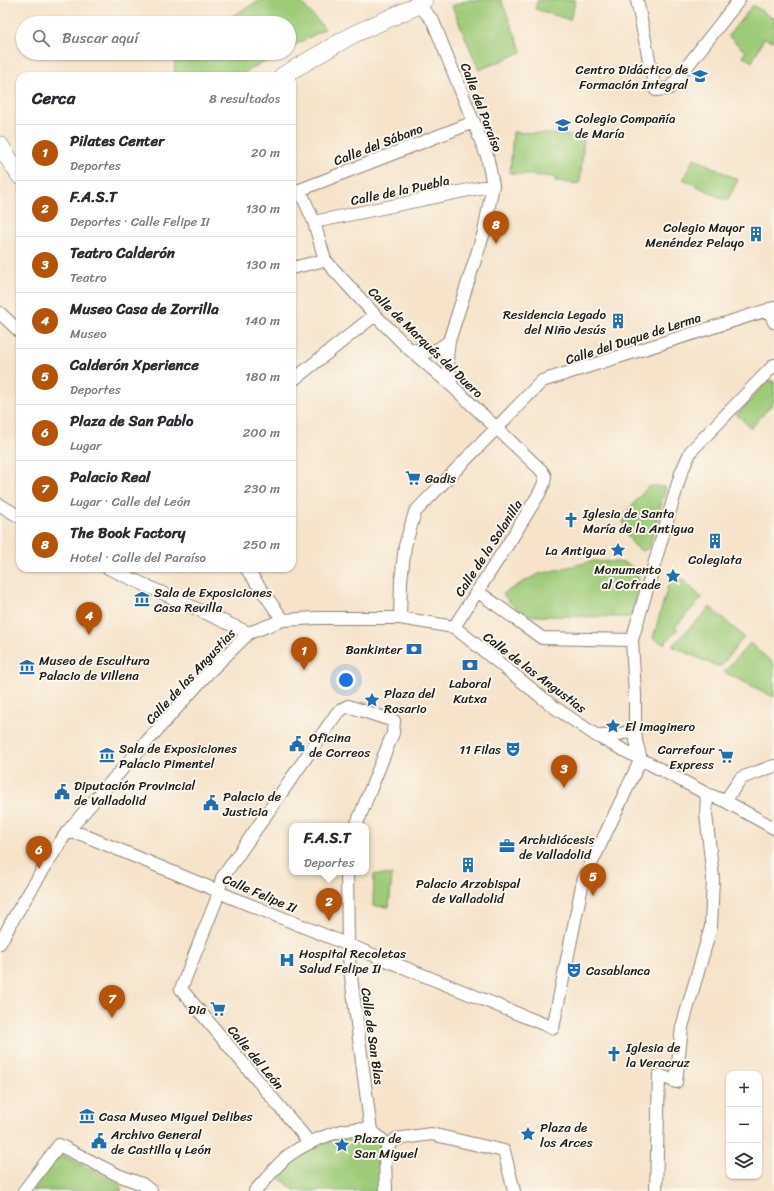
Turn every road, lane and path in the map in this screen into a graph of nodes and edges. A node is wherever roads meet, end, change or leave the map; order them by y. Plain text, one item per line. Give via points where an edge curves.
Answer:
1 (637, 0) edge
2 (738, 0) edge
3 (420, 2) edge
4 (289, 72) edge
5 (474, 122) junction
6 (0, 144) edge
7 (16, 170) edge
8 (492, 185) junction
9 (296, 192) edge
10 (314, 222) junction
11 (325, 260) junction
12 (296, 267) edge
13 (772, 308) edge
14 (0, 313) edge
15 (375, 315) junction
16 (774, 322) edge
17 (16, 328) edge
18 (449, 341) junction
19 (408, 348) junction
20 (774, 365) edge
21 (296, 378) edge
22 (452, 386) junction
23 (496, 427) junction
24 (544, 483) joint
25 (0, 505) edge
26 (16, 515) edge
27 (119, 572) edge
28 (249, 572) edge
29 (477, 591) junction
30 (400, 618) junction
31 (283, 620) junction
32 (454, 627) junction
33 (249, 633) junction
34 (632, 640) junction
35 (635, 729) junction
36 (597, 736) junction
37 (641, 759) junction
38 (774, 766) edge
39 (707, 794) junction
40 (725, 801) junction
41 (357, 823) edge
42 (774, 828) edge
43 (67, 832) junction
44 (347, 875) edge
45 (218, 891) junction
46 (0, 943) edge
47 (348, 945) junction
48 (372, 1131) junction
49 (310, 1143) junction
50 (388, 1146) junction
51 (143, 1189) edge
52 (382, 1189) edge
53 (24, 1191) edge
54 (255, 1191) edge
55 (514, 1191) edge
56 (656, 1191) edge

1 - 2 street via 656,90 670,88
3 - 4 street via 354,34
3 - 5 street, Calle del Paraíso via 433,21
5 - 8 street, Calle del Paraíso via 488,156
5 - 9 street, Calle del Sábano
6 - 7 street
8 - 10 street, Calle de la Puebla
8 - 18 street, Calle del Paraíso via 484,232
9 - 10 street, Calle de Marqués del Duero
10 - 11 street, Calle de Marqués del Duero
11 - 12 street
11 - 15 street, Calle de Marqués del Duero
13 - 16 street
13 - 23 street, Calle del Duque de Lerma via 542,381
14 - 17 street
15 - 19 street, Calle de Marqués del Duero
15 - 21 street
18 - 19 street via 434,351 425,352
18 - 22 street, Calle del Paraíso via 446,357
19 - 22 street, Calle de Marqués del Duero
20 - 34 street via 691,451 681,473
22 - 23 street, Calle de Marqués del Duero
23 - 24 street, Calle de Marqués del Duero via 541,470
23 - 30 street via 415,512 405,546
24 - 29 street, Calle de la Solanilla via 510,542
25 - 26 street
27 - 33 street
28 - 31 street
29 - 32 street, Calle de la Solanilla
29 - 34 street via 542,638
30 - 31 street, Calle de las Angustias
30 - 32 street, Calle de las Angustias
31 - 33 street, Calle de las Angustias
32 - 36 street, Calle de las Angustias via 554,707
33 - 43 street, Calle de las Angustias via 208,673
34 - 35 street
35 - 36 street via 615,736
35 - 37 street
36 - 37 street, Calle de las Angustias
37 - 39 street, Calle de las Angustias
37 - 47 street, Calle Felipe II via 583,881 553,1028
38 - 40 street via 741,778
39 - 40 street, Calle de las Angustias
39 - 56 street via 706,814 713,878 711,927 682,1027 676,1082 659,1075
40 - 42 street, Calle de las Angustias
41 - 45 street via 393,733 394,721 348,706 337,713 222,878
43 - 45 street, Calle Felipe II via 82,834
43 - 46 street, Calle de las Angustias
44 - 47 street, Calle de San Blas
45 - 47 street, Calle Felipe II
45 - 49 street, Calle del León via 216,902 181,989
47 - 48 street, Calle de San Blas
48 - 49 street via 338,1131
48 - 50 street
49 - 54 street via 288,1156
50 - 52 street
50 - 55 street via 396,1139 431,1134 504,1151
51 - 53 street via 59,1146

